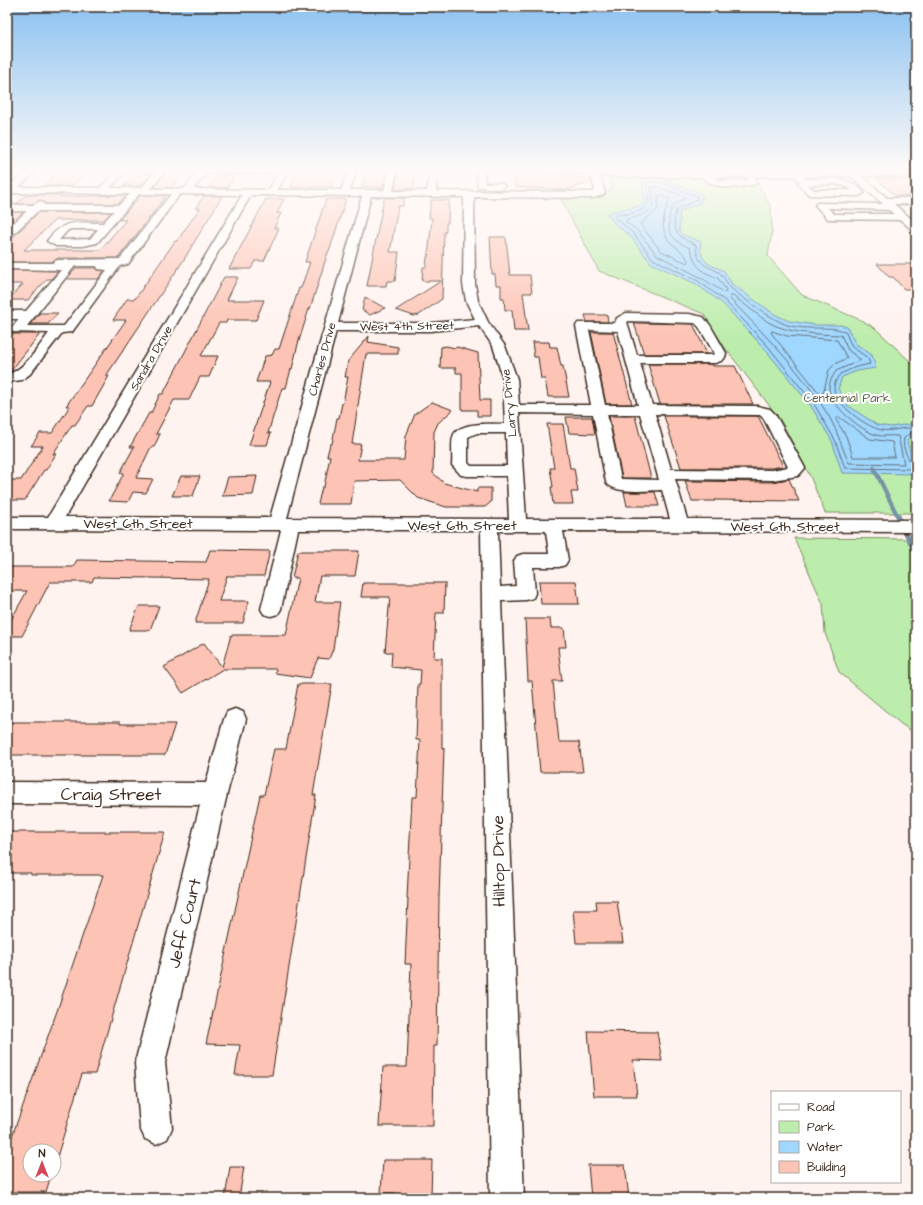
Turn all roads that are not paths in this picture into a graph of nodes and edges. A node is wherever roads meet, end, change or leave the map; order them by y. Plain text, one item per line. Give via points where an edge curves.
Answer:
1 (16, 226) edge
2 (153, 226) edge
3 (228, 226) edge
4 (358, 226) edge
5 (469, 226) edge
6 (7, 234) edge
7 (7, 262) edge
8 (7, 266) edge
9 (70, 267) junction
10 (7, 315) edge
11 (29, 315) junction
12 (482, 322) junction
13 (623, 326) junction
14 (331, 327) junction
15 (58, 330) junction
16 (632, 359) junction
17 (7, 378) edge
18 (512, 409) junction
19 (598, 410) junction
20 (646, 411) junction
21 (513, 429) junction
22 (515, 472) junction
23 (667, 480) junction
24 (7, 523) edge
25 (53, 523) junction
26 (284, 524) junction
27 (489, 525) junction
28 (518, 525) junction
29 (554, 525) junction
30 (680, 526) junction
31 (916, 526) edge
32 (491, 594) junction
33 (271, 609) dead end
34 (234, 719) dead end
35 (7, 793) edge
36 (215, 794) junction
37 (156, 1128) dead end
38 (506, 1198) edge

1 - 6 street
2 - 7 street via 124,262
3 - 25 street, Sandra Drive
4 - 14 street, Charles Drive
5 - 12 street, Larry Drive via 469,284 472,301
8 - 9 street
9 - 11 street
9 - 15 street via 115,267 68,329
10 - 11 street
11 - 15 street via 17,329
12 - 14 street, West 4th Street via 431,327
12 - 18 street, Larry Drive via 499,346 508,370
13 - 16 street
13 - 16 street via 621,321 626,317 694,319 704,325 720,353 715,359
13 - 19 street via 582,326
14 - 26 street, Charles Drive
15 - 17 street via 24,371 17,377
16 - 20 street
18 - 19 street
18 - 21 street, Larry Drive
19 - 20 street
19 - 23 street via 614,482 620,485
20 - 23 street
20 - 23 street via 765,412 797,468 792,472 772,475
21 - 22 street, Larry Drive
21 - 22 street via 471,429 462,433 460,465 473,472
22 - 28 street, Larry Drive
23 - 30 street
24 - 25 street, West 6th Street
25 - 26 street, West 6th Street
26 - 27 street, West 6th Street
26 - 33 street, Charles Drive
27 - 28 street, West 6th Street
27 - 32 street, Hilltop Drive
28 - 29 street, West 6th Street
29 - 30 street, West 6th Street
29 - 32 street via 559,560 523,561 526,594
30 - 31 street, West 6th Street
32 - 38 street, Hilltop Drive
34 - 36 street, Jeff Court
35 - 36 street, Craig Street
36 - 37 street, Jeff Court via 150,1063

